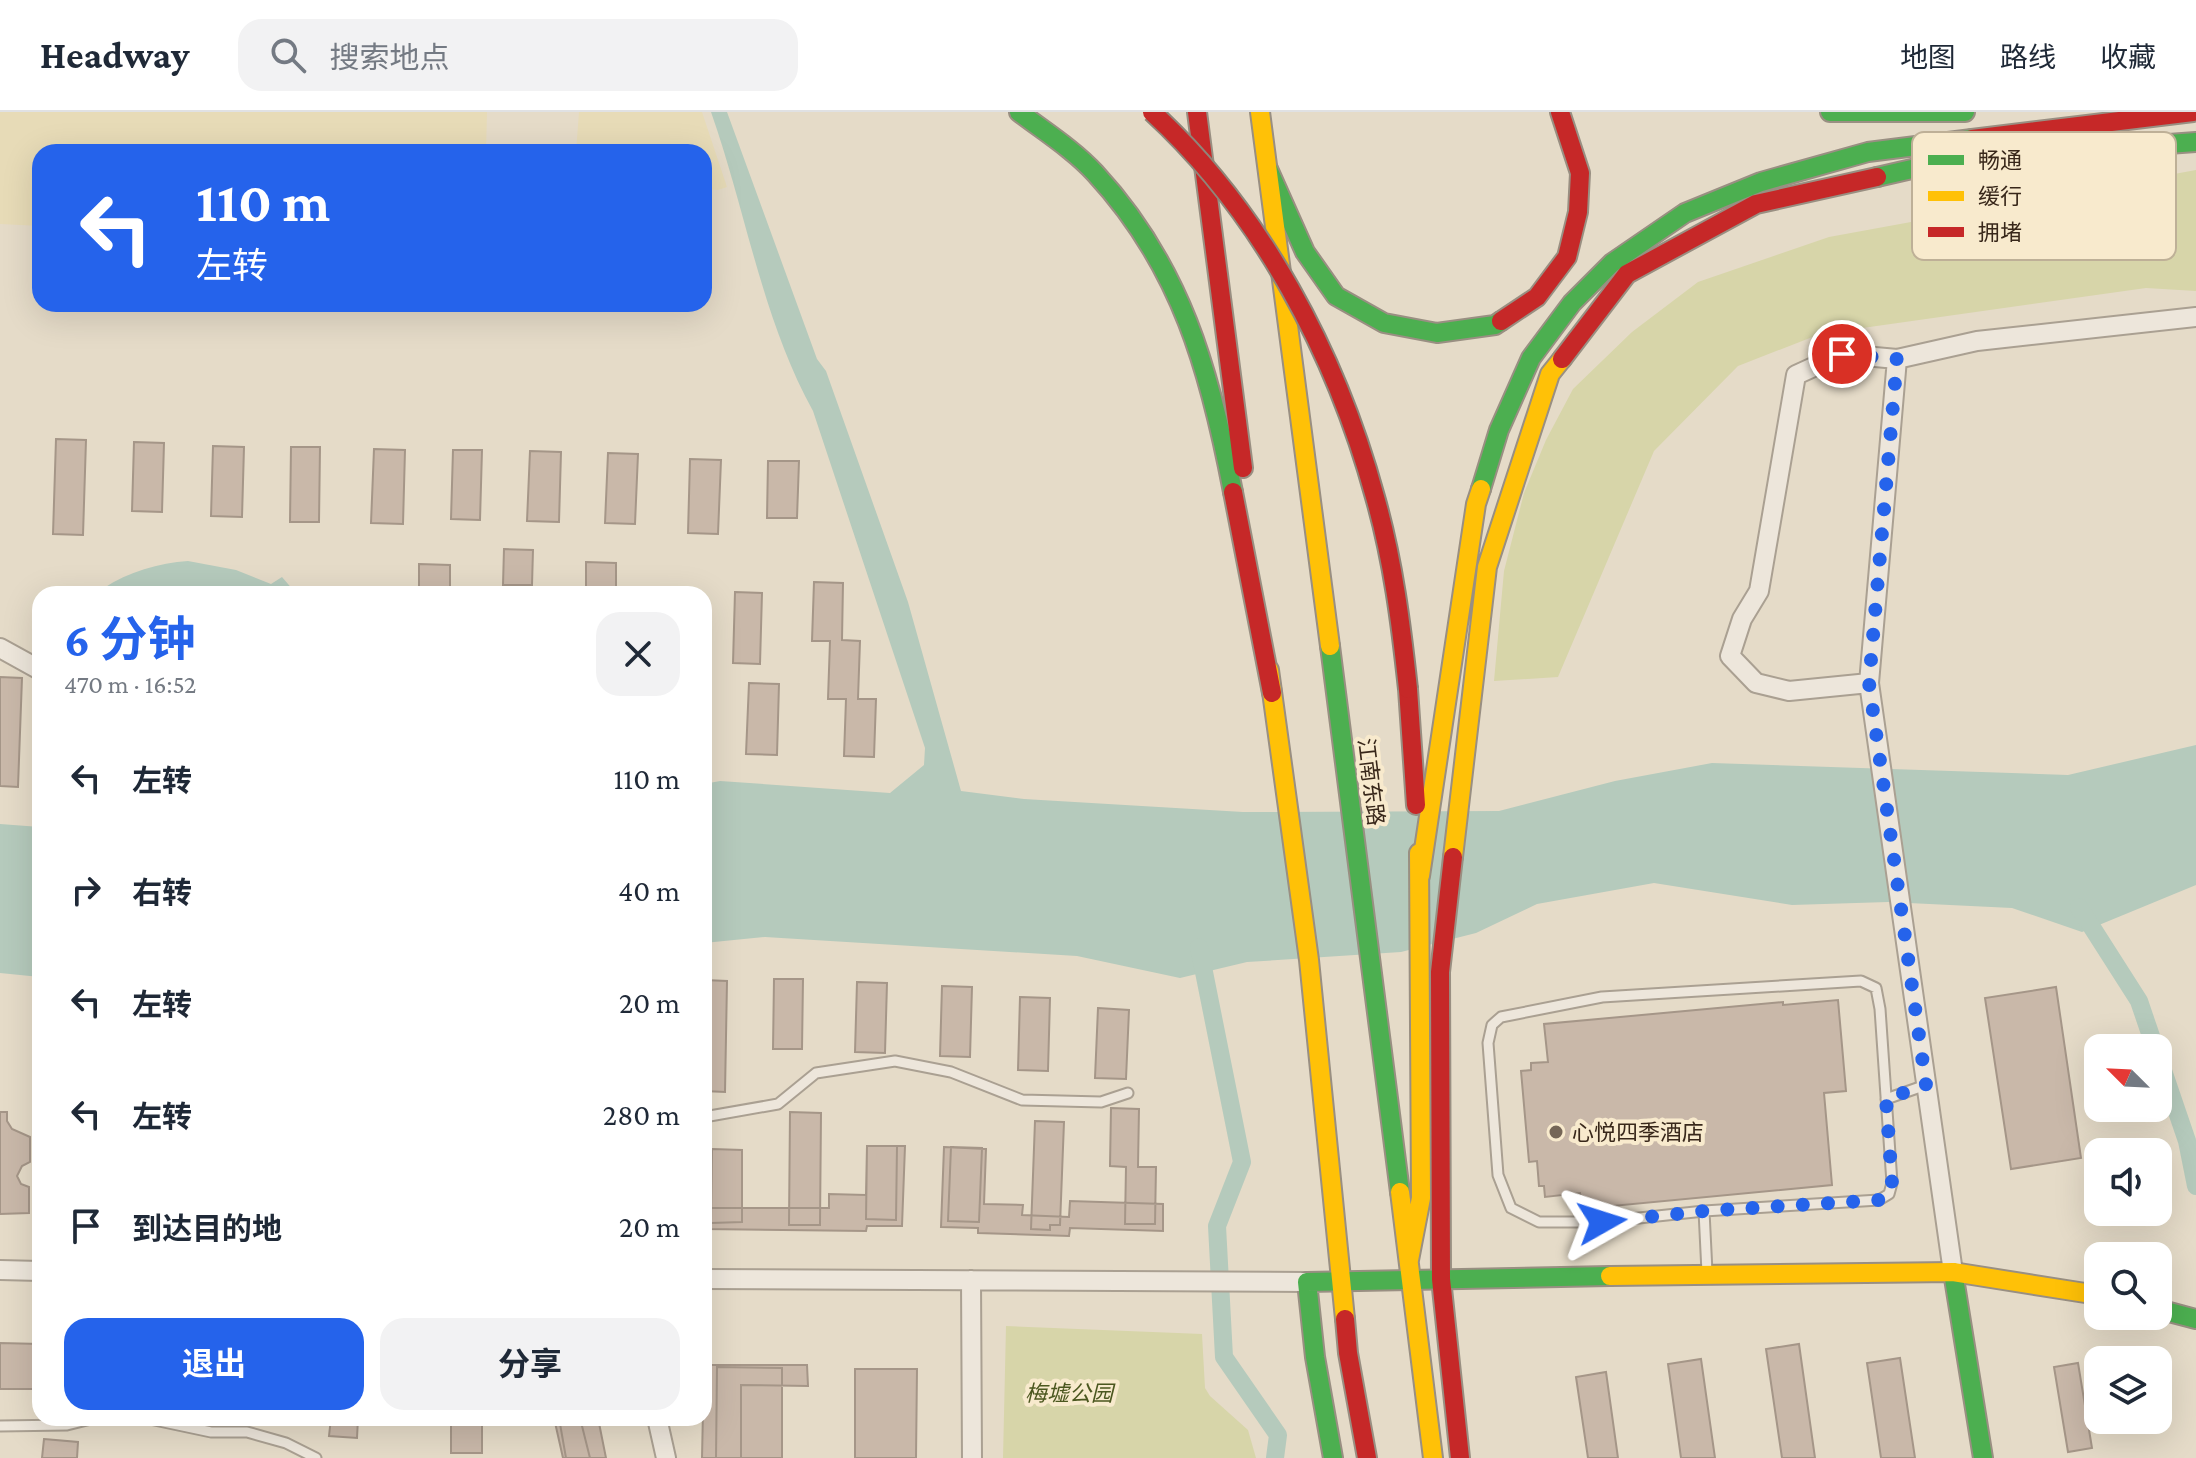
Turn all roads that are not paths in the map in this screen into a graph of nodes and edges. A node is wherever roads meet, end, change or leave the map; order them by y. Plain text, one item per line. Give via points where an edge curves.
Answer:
1 (1019, 112) edge
2 (1152, 112) edge
3 (1197, 112) edge
4 (1260, 112) edge
5 (1560, 112) edge
6 (1830, 112) edge
7 (1965, 112) edge
8 (2140, 112) edge
9 (2190, 112) edge
10 (2029, 132) edge
11 (2196, 142) edge
12 (2176, 143) edge
13 (1912, 147) edge
14 (1268, 169) junction
15 (1912, 169) edge
16 (2196, 317) edge
17 (1897, 359) junction
18 (0, 648) edge
19 (32, 666) edge
20 (1869, 683) junction
21 (1272, 693) junction
22 (1423, 794) junction
23 (1926, 1085) junction
24 (1128, 1093) dead end
25 (1886, 1099) junction
26 (712, 1116) edge
27 (1704, 1211) junction
28 (1410, 1269) junction
29 (0, 1270) edge
30 (32, 1271) edge
31 (1953, 1272) junction
32 (1707, 1275) junction
33 (712, 1279) edge
34 (1441, 1279) junction
35 (971, 1280) junction
36 (1307, 1282) junction
37 (1341, 1283) junction
38 (2084, 1293) edge
39 (0, 1426) edge
40 (32, 1426) edge
41 (183, 1426) edge
42 (659, 1426) edge
43 (316, 1458) edge
44 (666, 1458) edge
45 (972, 1458) edge
46 (1333, 1458) edge
47 (1367, 1458) edge
48 (1433, 1458) edge
49 (1460, 1458) edge
50 (1983, 1458) edge

1 - 21 main road via 1094,171 1153,246 1190,323 1220,423
2 - 22 main road, bridge via 1259,239 1299,302 1352,424 1375,491 1397,590
3 - 21 main road
4 - 14 main road, 江南东路
5 - 14 main road via 1580,173 1567,257 1537,297 1495,325 1437,333 1384,323 1336,296 1305,252
6 - 7 main road
8 - 9 main road
9 - 10 main road
11 - 12 main road
13 - 22 main road via 1868,152 1761,182 1685,213 1612,263 1572,303 1531,358 1499,430 1476,504
14 - 28 main road, 江南东路
15 - 34 main road via 1756,204 1627,274 1550,374 1487,567 1440,972
16 - 17 street via 1977,341
17 - 20 street
17 - 20 street via 1842,354 1796,375 1759,591 1742,619 1730,656 1756,683 1789,691
18 - 19 street
20 - 23 street
21 - 37 main road via 1309,960
22 - 28 main road via 1421,1198
23 - 25 lane
23 - 31 street
24 - 26 lane via 1101,1102 1022,1100 951,1072 895,1061 816,1073 778,1104
25 - 27 lane via 1889,1194 1879,1200
25 - 27 lane via 1876,988 1861,981 1602,997 1501,1017 1492,1025 1488,1043 1498,1175 1511,1208 1539,1222 1602,1222
27 - 32 lane
28 - 34 main road
28 - 37 main road
28 - 48 main road, 江南东路
29 - 30 street
31 - 32 main road
31 - 38 main road
31 - 50 main road
32 - 34 main road
33 - 35 street
34 - 49 main road
35 - 36 street
35 - 45 street
36 - 37 main road
36 - 46 main road
37 - 47 main road
39 - 40 lane
41 - 43 lane via 247,1432
42 - 44 street

